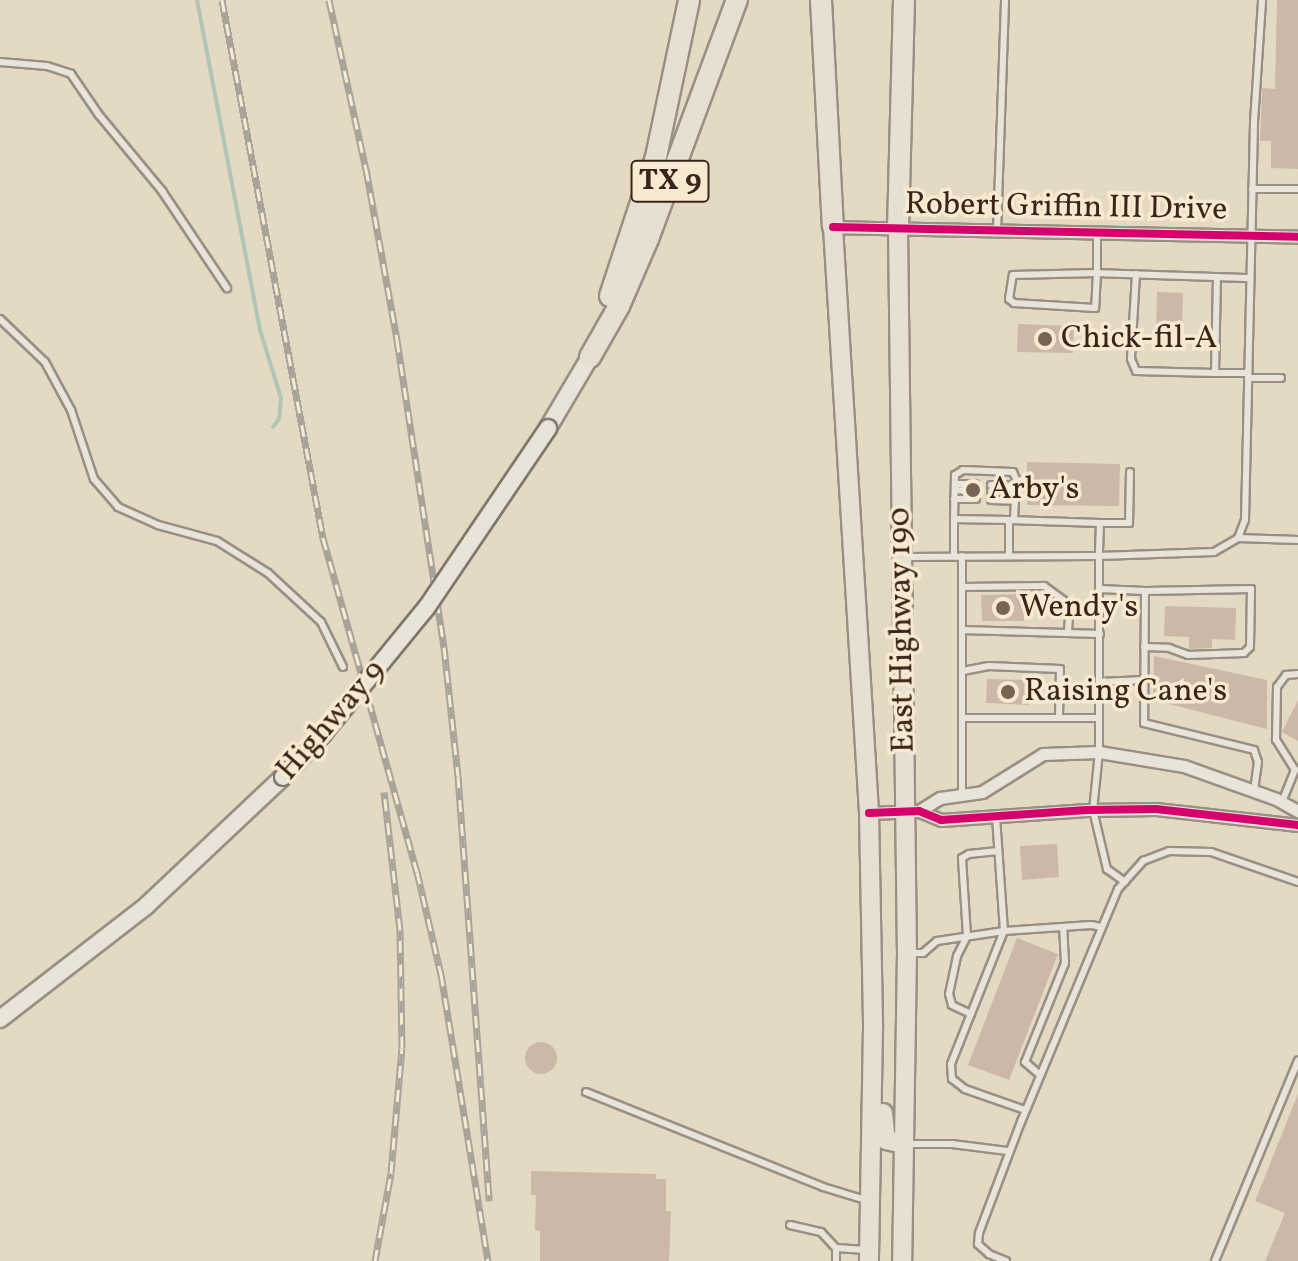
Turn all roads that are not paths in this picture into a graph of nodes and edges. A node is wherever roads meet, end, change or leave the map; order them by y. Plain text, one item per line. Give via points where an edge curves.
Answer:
1 (689, 0) edge
2 (737, 0) edge
3 (821, 0) edge
4 (1005, 0) edge
5 (1262, 0) edge
6 (904, 2) edge
7 (0, 62) edge
8 (1252, 189) junction
9 (1298, 189) edge
10 (833, 227) junction
11 (898, 229) junction
12 (997, 231) junction
13 (1097, 232) junction
14 (1251, 236) junction
15 (1298, 237) edge
16 (1097, 273) junction
17 (1136, 274) junction
18 (1217, 277) junction
19 (1250, 278) junction
20 (227, 288) dead end
21 (0, 319) edge
22 (590, 357) junction
23 (1215, 373) junction
24 (1248, 375) junction
25 (1281, 378) dead end
26 (1130, 472) dead end
27 (955, 487) junction
28 (976, 488) dead end
29 (1016, 493) junction
30 (954, 499) junction
31 (976, 499) dead end
32 (954, 519) junction
33 (1012, 520) junction
34 (1100, 523) junction
35 (1238, 538) junction
36 (1298, 540) edge
37 (954, 556) junction
38 (962, 556) junction
39 (1009, 556) junction
40 (1099, 556) junction
41 (902, 557) junction
42 (962, 587) junction
43 (1100, 589) junction
44 (1145, 591) junction
45 (962, 630) junction
46 (1068, 633) junction
47 (1100, 634) junction
48 (1144, 647) junction
49 (343, 667) dead end
50 (963, 671) junction
51 (1298, 674) edge
52 (1144, 680) junction
53 (1100, 682) junction
54 (963, 718) junction
55 (1059, 718) junction
56 (1099, 718) junction
57 (1099, 752) junction
58 (1296, 770) edge
59 (1254, 791) junction
60 (962, 798) junction
61 (1282, 802) junction
62 (1093, 810) junction
63 (1298, 811) edge
64 (912, 812) junction
65 (869, 813) junction
66 (996, 816) junction
67 (1298, 825) edge
68 (998, 851) junction
69 (1125, 882) junction
70 (1298, 882) edge
71 (1063, 927) junction
72 (1101, 927) junction
73 (1004, 931) junction
74 (967, 936) junction
75 (907, 953) junction
76 (971, 1014) junction
77 (0, 1019) edge
78 (873, 1028) junction
79 (1298, 1061) edge
80 (1040, 1075) junction
81 (586, 1092) dead end
82 (1025, 1110) junction
83 (904, 1144) junction
84 (1008, 1151) junction
85 (870, 1202) junction
86 (790, 1225) dead end
87 (836, 1248) junction
88 (862, 1256) edge
89 (836, 1261) edge
90 (902, 1261) edge
91 (1006, 1261) edge
92 (1215, 1261) edge

1 - 22 highway, Highway 9 / TX 9 via 656,157
2 - 22 highway, Highway 9 / TX 9 via 648,239
3 - 10 highway
4 - 12 lane
5 - 8 lane
6 - 11 highway, East Highway 190
7 - 20 lane via 71,74 162,191
8 - 9 lane
8 - 14 lane
10 - 11 street, Robert Griffin III Drive
10 - 65 main road, East Highway 190
11 - 12 street, Robert Griffin III Drive
11 - 41 main road, East Highway 190
12 - 13 street, Robert Griffin III Drive
13 - 14 street, Robert Griffin III Drive
13 - 16 lane
14 - 15 street, Robert Griffin III Drive
14 - 19 lane
16 - 16 lane via 1095,308 1014,303 1008,293 1013,275
16 - 17 lane
17 - 18 lane
17 - 23 lane via 1131,359 1136,371
18 - 19 lane
18 - 23 lane
19 - 24 lane
21 - 49 lane via 45,362 71,410 94,479 118,507 158,525 217,541 268,573 321,622
22 - 77 main road, Highway 9 / TX 9, bridge via 427,607 323,734 146,906
23 - 24 lane
24 - 25 lane
24 - 35 lane via 1245,520
26 - 34 lane via 1129,523
27 - 28 lane
27 - 29 lane via 955,475 963,470 1013,472
27 - 30 lane
29 - 29 lane via 991,492
29 - 33 lane
30 - 31 lane
30 - 32 lane
32 - 33 lane
32 - 37 lane
33 - 34 lane
33 - 39 lane
34 - 40 lane
35 - 36 lane
35 - 40 lane via 1214,552
37 - 38 lane
37 - 41 lane
38 - 39 lane
38 - 42 lane
39 - 40 lane
40 - 43 lane
41 - 64 main road, East Highway 190
42 - 45 lane
42 - 46 lane via 1044,586 1063,600
43 - 44 lane
43 - 47 lane
44 - 48 lane
44 - 48 lane via 1251,589 1251,594 1250,647 1244,653 1188,655
45 - 46 lane
45 - 50 lane
46 - 47 lane
47 - 53 lane
48 - 52 lane
50 - 54 lane
50 - 55 lane via 989,666 1060,669
51 - 58 lane via 1286,675 1277,687 1276,740
52 - 53 lane
52 - 59 lane via 1144,723 1254,750
53 - 56 lane
54 - 55 lane
54 - 60 lane
55 - 56 lane
56 - 57 lane
57 - 59 street via 1184,766
57 - 60 street via 1043,754 1002,781
57 - 62 lane
58 - 61 lane
59 - 61 street
60 - 64 street via 940,798
61 - 63 street
62 - 66 street
62 - 67 street via 1156,809
62 - 69 lane via 1107,869
64 - 65 street
64 - 66 street via 941,820
64 - 75 main road, East Highway 190
65 - 78 main road, East Highway 190
66 - 68 lane
68 - 73 lane
68 - 74 lane via 962,858
69 - 70 lane via 1143,861 1169,851 1211,852
69 - 72 lane
71 - 72 lane
71 - 73 lane
71 - 80 lane via 1065,963 1025,1062
72 - 80 lane
73 - 74 lane
73 - 76 lane
74 - 75 lane via 937,941 923,953
74 - 76 lane via 949,994 952,1005
75 - 83 main road, East Highway 190
76 - 82 lane via 951,1064 952,1079 965,1089
78 - 83 main road via 884,1055 883,1132 886,1140
78 - 85 main road, East Highway 190
79 - 92 lane
80 - 82 lane
81 - 85 lane
82 - 84 lane
83 - 84 lane
83 - 90 main road, East Highway 190
84 - 91 lane via 978,1244
85 - 88 main road, East Highway 190
86 - 87 lane via 821,1232
87 - 88 lane
87 - 89 lane

